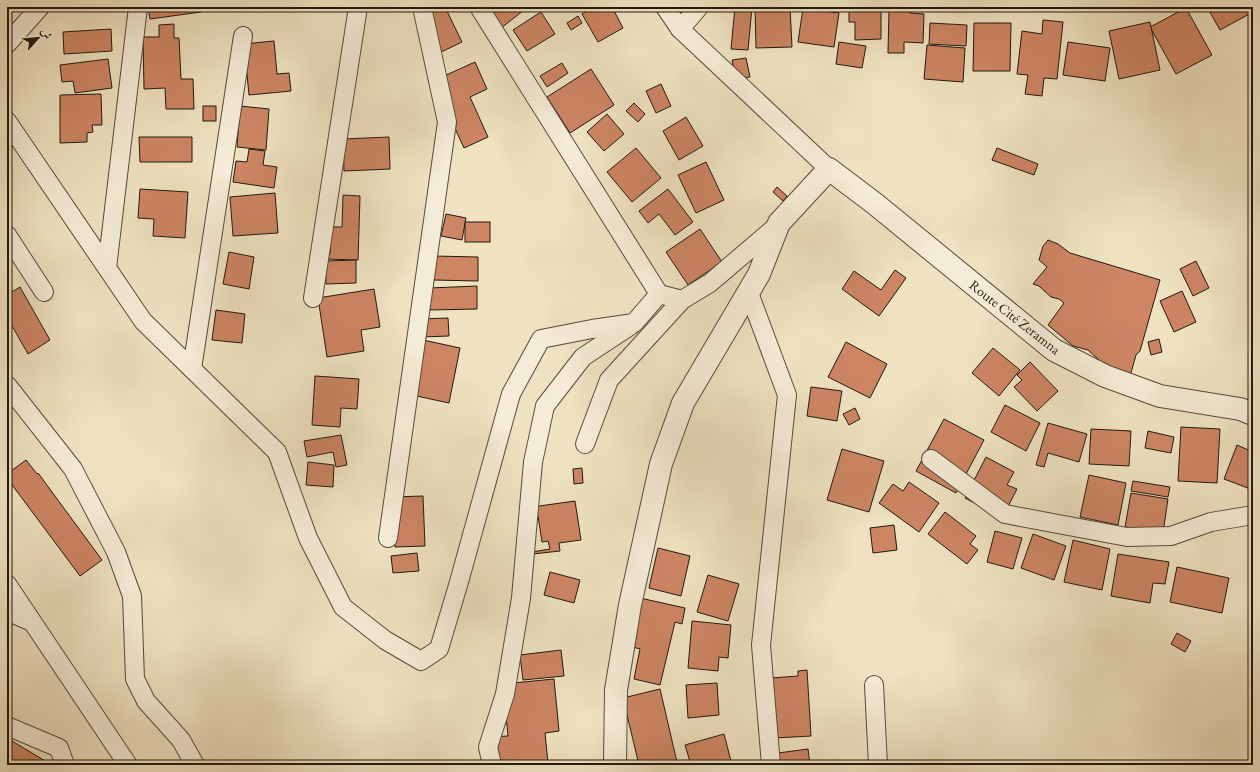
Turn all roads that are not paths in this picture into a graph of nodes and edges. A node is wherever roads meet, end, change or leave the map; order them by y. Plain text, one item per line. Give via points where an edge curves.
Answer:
1 (40, 7) edge
2 (138, 7) edge
3 (358, 7) edge
4 (422, 7) edge
5 (479, 7) edge
6 (665, 7) edge
7 (699, 7) edge
8 (680, 29) junction
9 (243, 36) dead end
10 (7, 44) edge
11 (7, 121) edge
12 (829, 169) junction
13 (779, 223) junction
14 (7, 235) edge
15 (107, 268) junction
16 (44, 292) dead end
17 (748, 293) junction
18 (659, 294) junction
19 (313, 298) dead end
20 (682, 300) junction
21 (634, 323) junction
22 (192, 369) junction
23 (7, 385) edge
24 (1253, 414) edge
25 (585, 444) dead end
26 (931, 459) dead end
27 (1253, 515) edge
28 (388, 538) dead end
29 (7, 584) edge
30 (7, 611) edge
31 (32, 622) junction
32 (874, 685) dead end
33 (7, 726) edge
34 (65, 765) edge
35 (128, 765) edge
36 (195, 765) edge
37 (492, 765) edge
38 (615, 765) edge
39 (771, 765) edge
40 (878, 765) edge

1 - 10 street
2 - 15 street
3 - 19 street
4 - 28 street via 447,122
5 - 18 street
6 - 8 street
7 - 8 street
8 - 12 street
9 - 22 street
11 - 15 street
12 - 13 street
12 - 24 street, Route Cité Zeramna via 874,202 1054,350 1105,376 1160,396 1240,409
13 - 17 street via 759,274
13 - 20 street via 710,283
14 - 16 street
15 - 22 street via 143,321
17 - 38 street via 683,403 661,464 630,605 616,690
17 - 39 street via 787,395 761,645
18 - 20 street
18 - 21 street
20 - 25 street via 609,380
21 - 22 street via 541,339 511,394 438,649 421,661 385,640 343,606 308,538 277,452
21 - 37 street via 583,357 545,406 533,462 521,598 505,694 488,747
23 - 36 street via 73,469 116,552 132,596 135,679 146,701 180,740
26 - 27 street via 1005,514 1127,538 1171,536 1211,522
29 - 31 street
30 - 31 street
31 - 35 street
32 - 40 street
33 - 34 street via 59,748

